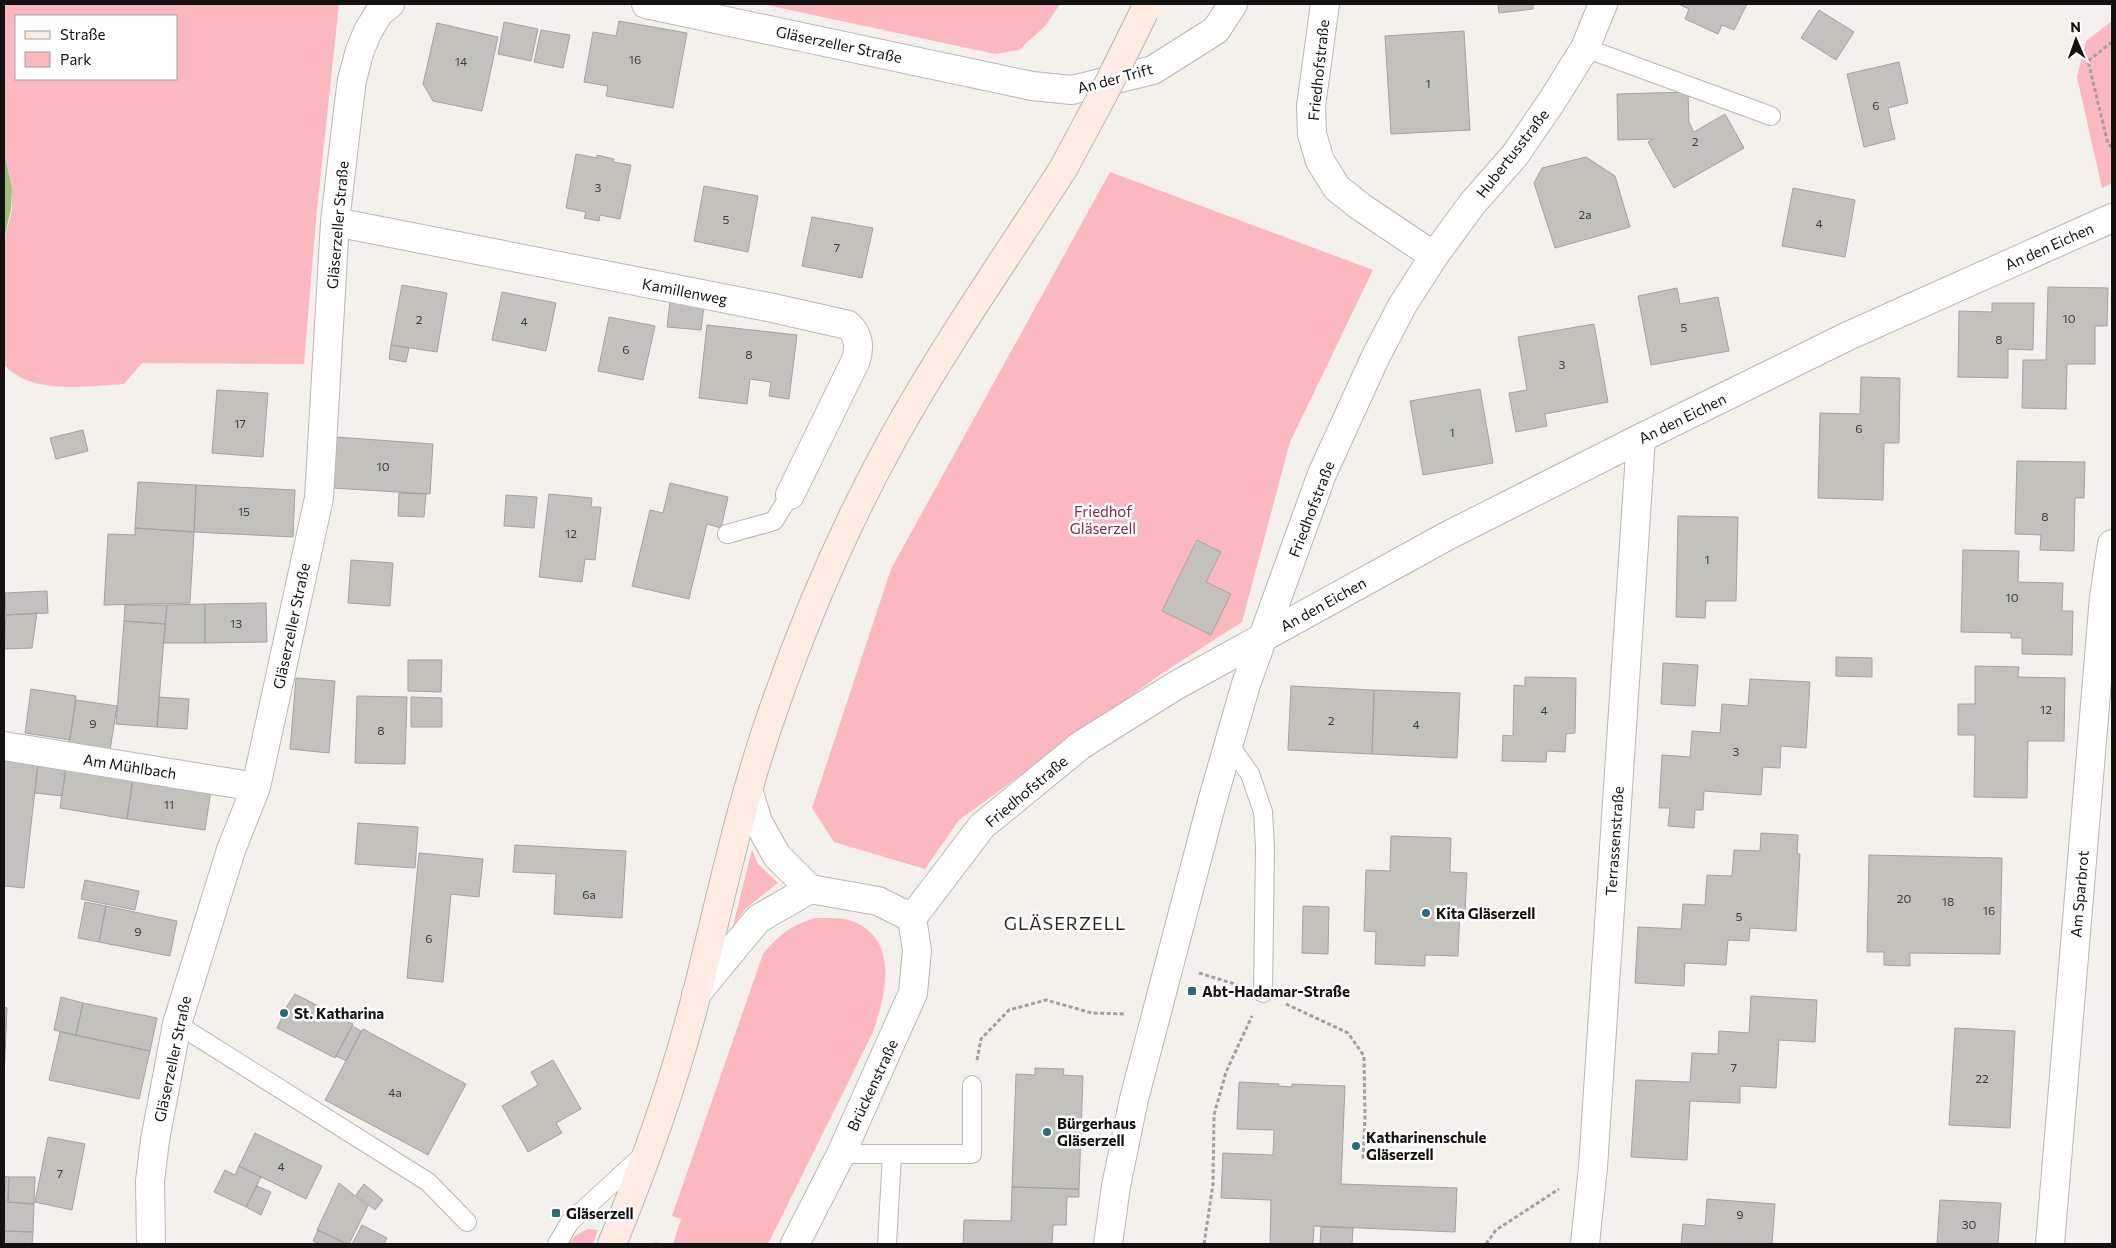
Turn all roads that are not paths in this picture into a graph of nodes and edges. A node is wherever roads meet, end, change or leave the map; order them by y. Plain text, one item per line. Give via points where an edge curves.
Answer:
1 (390, 4) edge
2 (646, 4) edge
3 (1233, 4) edge
4 (1325, 4) edge
5 (1603, 4) edge
6 (1146, 8) edge
7 (1585, 48) junction
8 (1032, 86) joint
9 (1771, 116) dead end
10 (2112, 218) edge
11 (336, 222) junction
12 (1434, 256) junction
13 (1641, 438) junction
14 (790, 495) joint
15 (726, 534) dead end
16 (2112, 544) edge
17 (2108, 596) edge
18 (1262, 638) junction
19 (1228, 743) junction
20 (4, 746) edge
21 (256, 787) junction
22 (748, 790) junction
23 (810, 889) junction
24 (912, 918) junction
25 (1263, 993) road end
26 (696, 994) junction
27 (177, 1024) junction
28 (972, 1085) road end
29 (649, 1150) junction
30 (841, 1154) junction
31 (892, 1155) junction
32 (467, 1222) dead end
33 (151, 1244) edge
34 (557, 1244) edge
35 (612, 1244) edge
36 (795, 1244) edge
37 (887, 1244) edge
38 (1108, 1244) edge
39 (1585, 1244) edge
40 (2050, 1244) edge

1 - 11 street, Gläserzeller Straße via 379,13 368,31 352,80
2 - 8 street, Gläserzeller Straße
3 - 8 street, An der Trift via 1216,30 1153,70 1072,90
4 - 12 street, Friedhofstraße via 1311,106 1312,134 1320,161 1337,188
5 - 7 street, Hubertusstraße
6 - 22 main road, bridge via 1063,169 937,364 860,502 801,633
7 - 9 lane
7 - 12 street, Hubertusstraße via 1514,155
10 - 13 street, An den Eichen via 1848,336
11 - 14 street, Kamillenweg via 848,325 858,339 856,360
11 - 21 street, Gläserzeller Straße via 319,498
12 - 18 street, Friedhofstraße via 1374,358 1322,474
13 - 18 street, An den Eichen via 1447,536
13 - 39 street, Terrassenstraße via 1593,1167
14 - 15 lane via 774,522
16 - 17 street, Am Sparbrot
17 - 40 street, Am Sparbrot
18 - 19 street
18 - 24 street, Friedhofstraße via 1175,686 1081,744 982,826
19 - 25 lane via 1250,774 1263,812
19 - 38 street via 1134,1099
20 - 21 street, Am Mühlbach
21 - 27 street, Gläserzeller Straße via 230,850
22 - 23 street via 758,822 777,856
22 - 26 main road
23 - 24 street via 878,901
23 - 26 street via 758,919
24 - 30 street, Brückenstraße via 917,950 913,993
26 - 29 main road
27 - 32 lane via 428,1182
27 - 33 street, Gläserzeller Straße via 150,1180
28 - 31 lane via 972,1154
29 - 34 lane via 570,1222
29 - 35 main road
30 - 31 lane
30 - 36 street, Brückenstraße
31 - 37 lane

